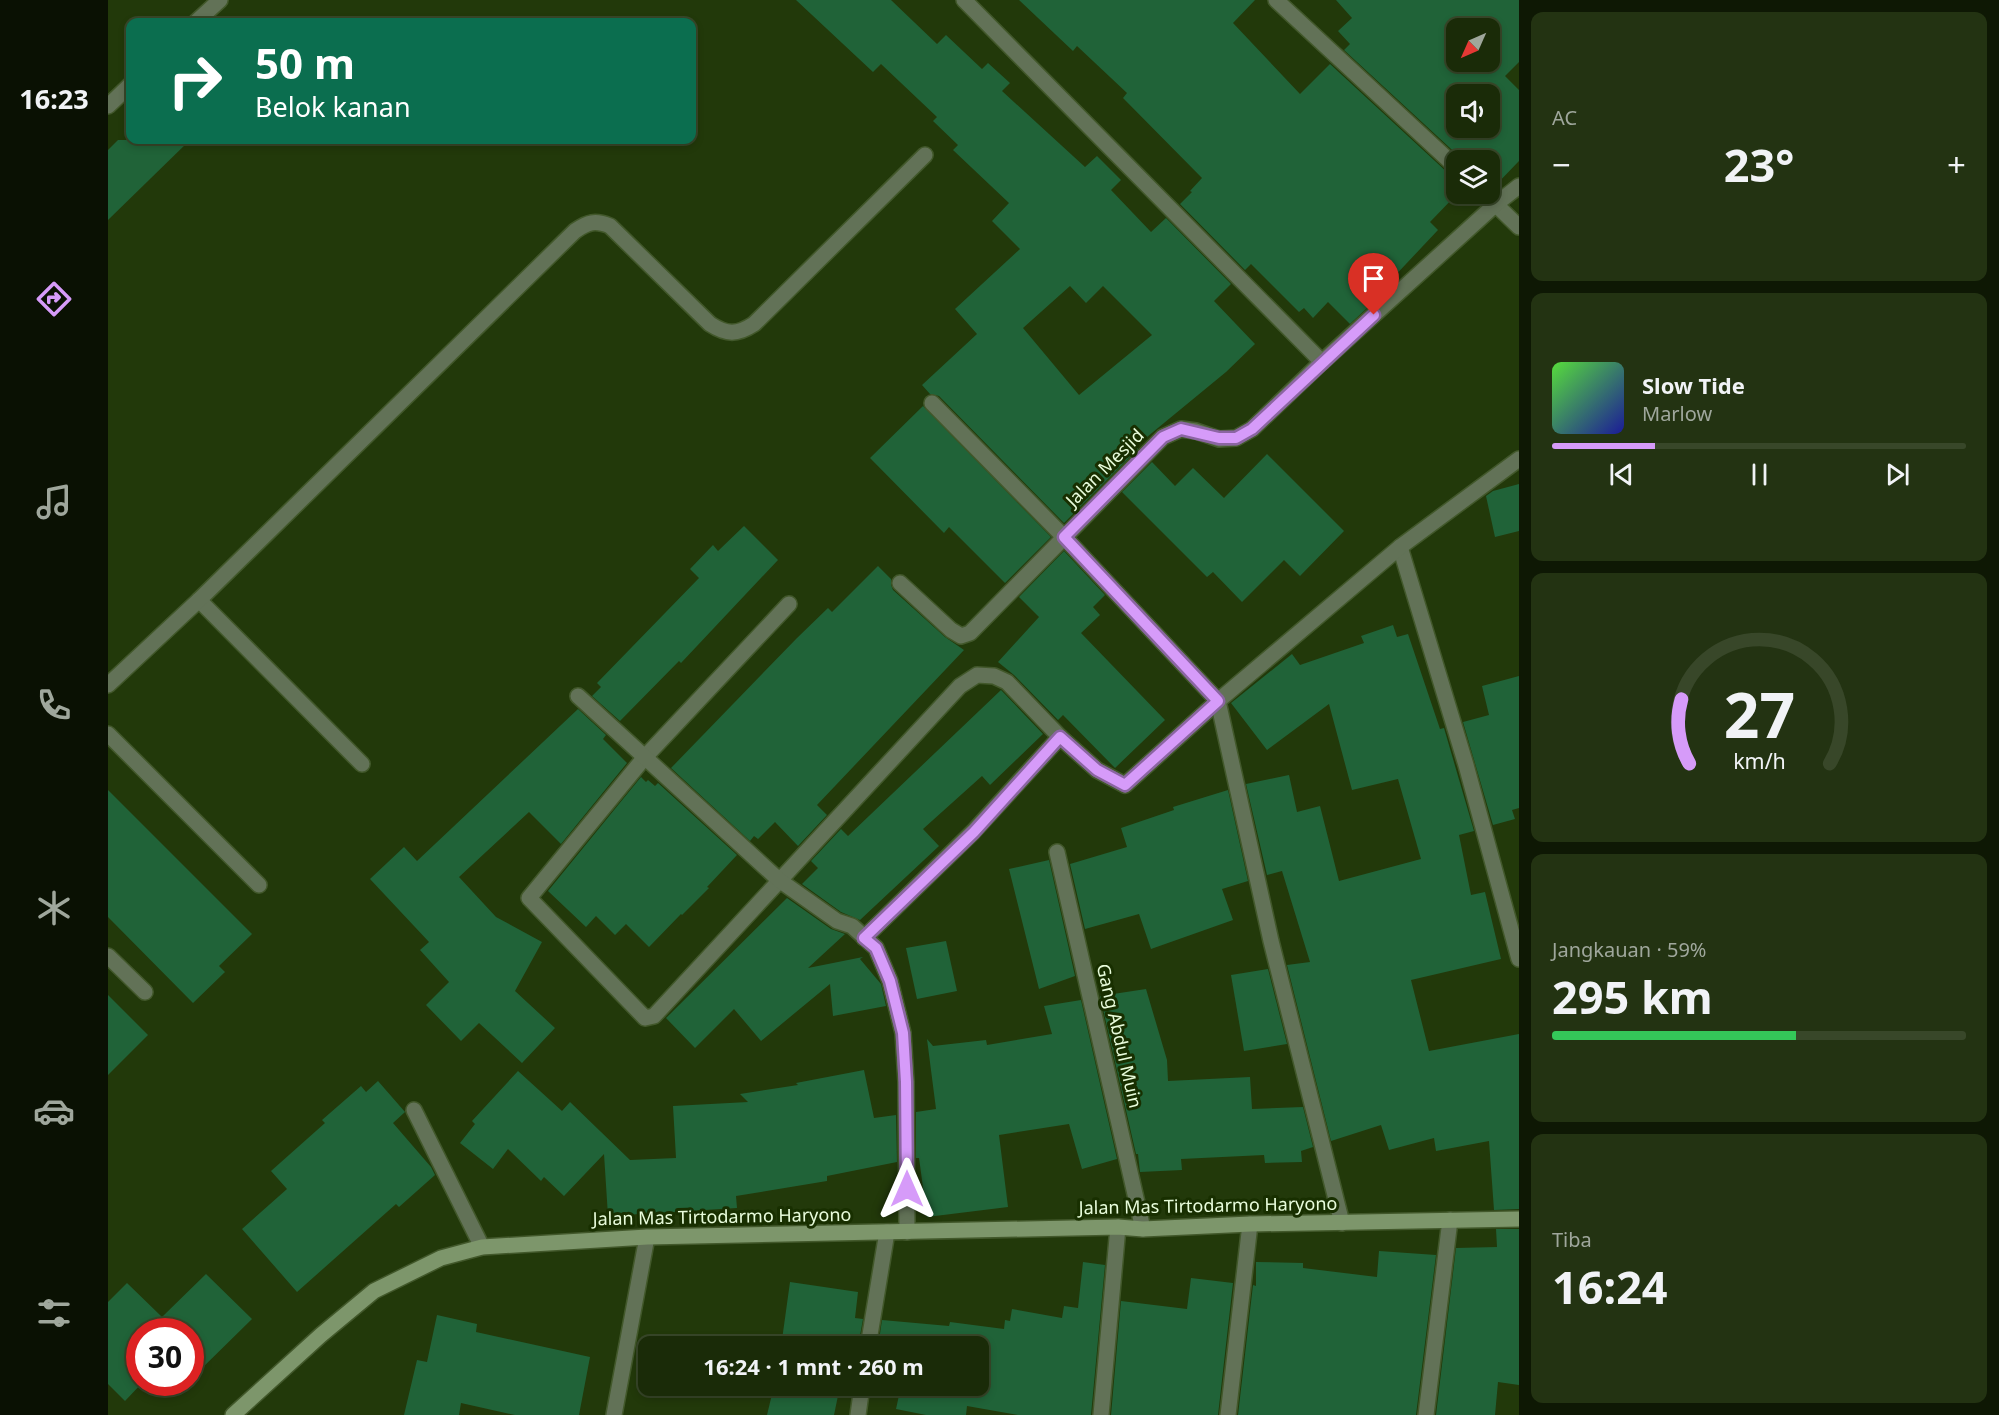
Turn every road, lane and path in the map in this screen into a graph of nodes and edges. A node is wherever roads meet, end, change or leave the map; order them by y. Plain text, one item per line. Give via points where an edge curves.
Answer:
1 (220, 0) edge
2 (1276, 0) edge
3 (973, 3) edge
4 (200, 18) edge
5 (126, 89) edge
6 (108, 106) edge
7 (925, 155) dead end
8 (1446, 158) edge
9 (1519, 186) edge
10 (1500, 195) edge
11 (1486, 204) edge
12 (1496, 204) edge
13 (1519, 227) edge
14 (1322, 362) junction
15 (932, 403) dead end
16 (1519, 459) edge
17 (1064, 537) junction
18 (1400, 547) junction
19 (900, 584) dead end
20 (199, 600) junction
21 (789, 604) dead end
22 (108, 685) edge
23 (578, 696) dead end
24 (1218, 701) junction
25 (108, 734) edge
26 (1060, 737) junction
27 (645, 758) junction
28 (362, 764) dead end
29 (1056, 852) dead end
30 (779, 880) junction
31 (259, 885) dead end
32 (864, 938) junction
33 (108, 956) edge
34 (1519, 959) edge
35 (145, 992) dead end
36 (414, 1110) dead end
37 (1519, 1219) edge
38 (1450, 1220) junction
39 (1342, 1223) junction
40 (1250, 1224) junction
41 (1118, 1227) junction
42 (1143, 1229) junction
43 (886, 1232) junction
44 (907, 1232) junction
45 (647, 1237) junction
46 (482, 1247) junction
47 (870, 1336) edge
48 (861, 1396) edge
49 (233, 1415) edge
50 (614, 1415) edge
51 (858, 1415) edge
52 (1101, 1415) edge
53 (1228, 1415) edge
54 (1426, 1415) edge

1 - 4 street
2 - 8 street
3 - 14 street
5 - 6 street
7 - 20 street via 754,324 731,334 710,324 610,226 598,221 587,223 566,239
9 - 10 street, Jalan Mesjid
11 - 14 street, Jalan Mesjid
12 - 13 street
14 - 17 street, Jalan Mesjid via 1252,429 1236,438 1181,429 1163,437
15 - 17 street
16 - 18 street
17 - 19 street, Jalan Mesjid via 970,633 961,636
17 - 24 street
18 - 24 street
18 - 34 street
20 - 22 street
20 - 28 street
21 - 27 street
23 - 27 street
24 - 26 street via 1125,785 1097,770
24 - 39 street via 1271,940
25 - 31 street
26 - 30 street via 1007,682 977,675 960,686
26 - 32 street via 974,832
27 - 30 street
27 - 30 street via 529,898 638,1013 645,1018 654,1016
29 - 42 street, Gang Abdul Muin
30 - 32 street via 837,921 852,926
32 - 44 street via 876,948 890,981 903,1033
33 - 35 street
36 - 46 street
37 - 38 street, Jalan Mas Tirtodarmo Haryono
38 - 39 street, Jalan Mas Tirtodarmo Haryono
38 - 54 street
39 - 40 street, Jalan Mas Tirtodarmo Haryono
40 - 42 street, Jalan Mas Tirtodarmo Haryono
40 - 53 street
41 - 42 street, Jalan Mas Tirtodarmo Haryono
41 - 44 street, Jalan Mas Tirtodarmo Haryono
41 - 52 street
43 - 44 street, Jalan Mas Tirtodarmo Haryono
43 - 45 street, Jalan Mas Tirtodarmo Haryono
43 - 47 street
45 - 46 street, Jalan Mas Tirtodarmo Haryono
45 - 50 street
46 - 49 street, Jalan Mas Tirtodarmo Haryono via 441,1258 374,1291
48 - 51 street

